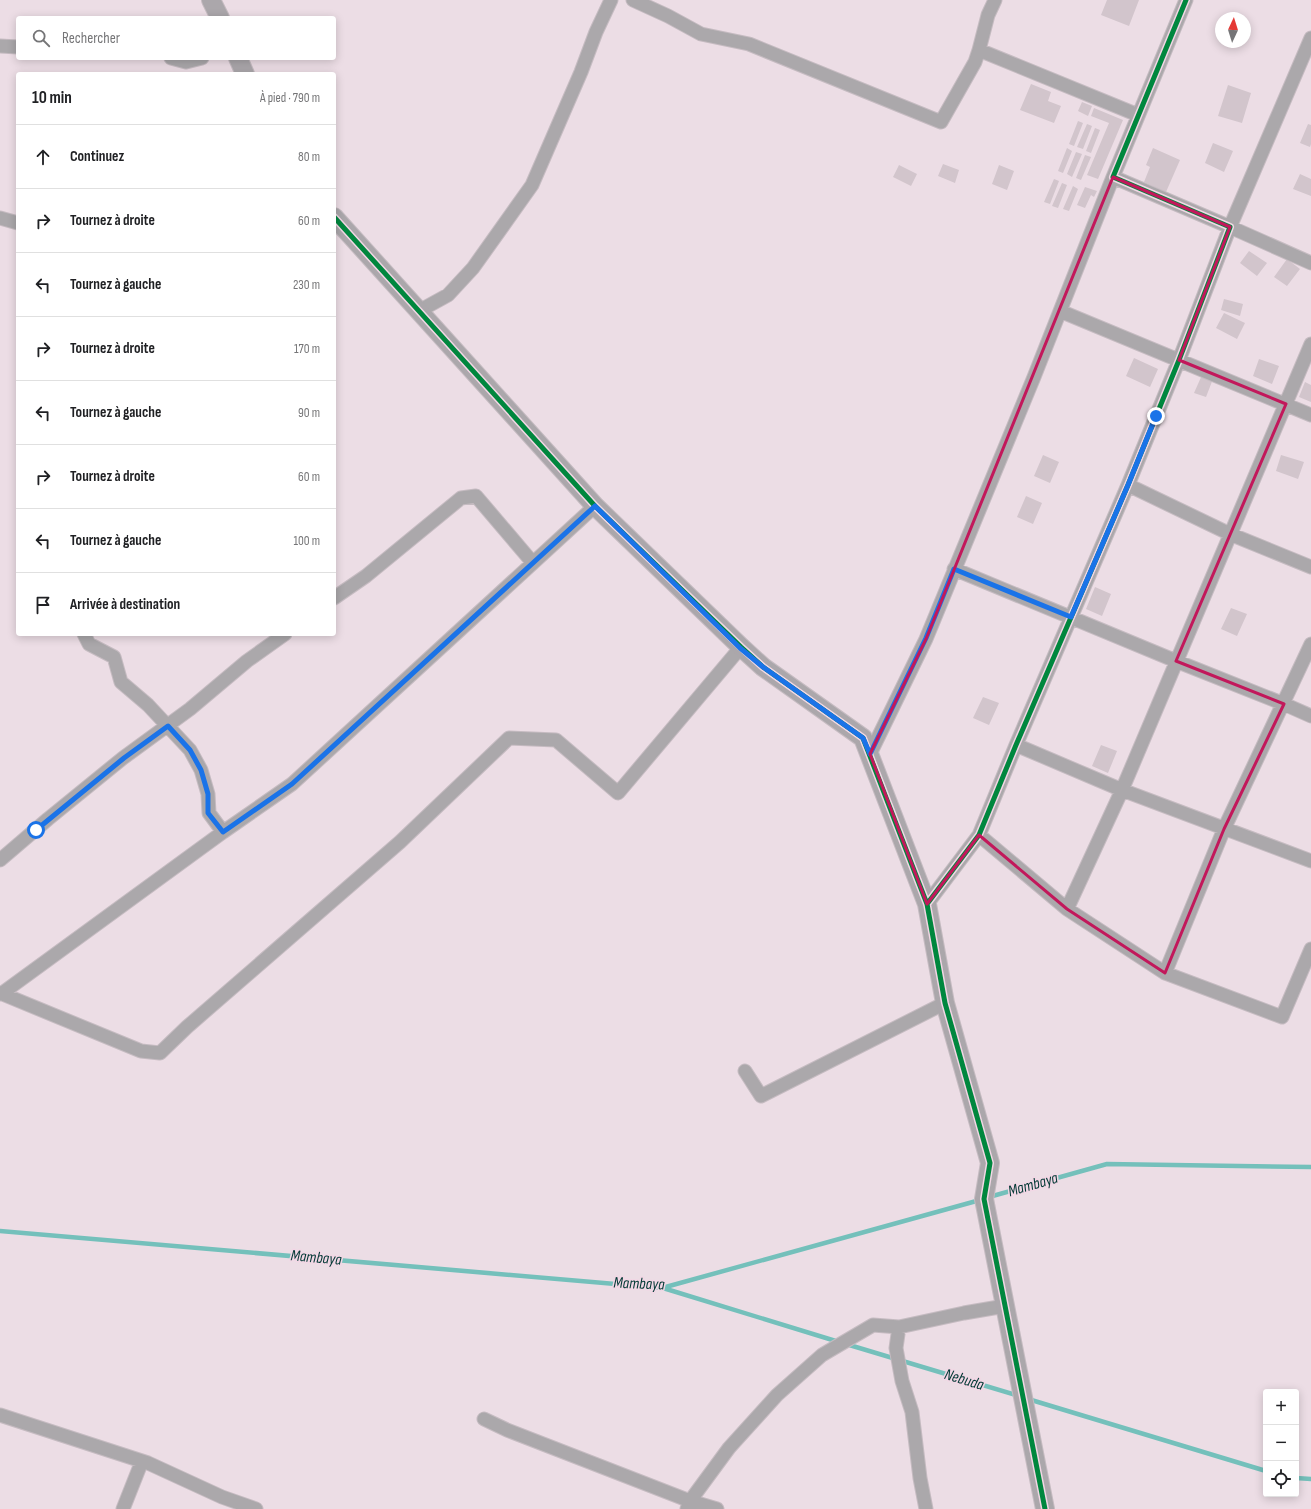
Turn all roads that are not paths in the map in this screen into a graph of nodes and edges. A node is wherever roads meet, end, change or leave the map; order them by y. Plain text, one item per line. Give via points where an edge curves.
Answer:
1 (212, 0) edge
2 (610, 0) edge
3 (632, 0) edge
4 (995, 0) edge
5 (1186, 0) edge
6 (219, 16) edge
7 (1311, 38) edge
8 (0, 46) edge
9 (16, 47) edge
10 (979, 50) junction
11 (178, 60) edge
12 (194, 60) edge
13 (239, 60) edge
14 (244, 72) edge
15 (1138, 115) junction
16 (1113, 178) junction
17 (0, 218) edge
18 (336, 219) edge
19 (16, 222) edge
20 (1230, 227) junction
21 (1311, 263) edge
22 (419, 311) junction
23 (1060, 311) junction
24 (1311, 344) edge
25 (1178, 360) junction
26 (1286, 404) junction
27 (1311, 415) edge
28 (1128, 485) junction
29 (595, 506) junction
30 (1230, 534) junction
31 (533, 563) junction
32 (1311, 567) edge
33 (954, 569) junction
34 (336, 597) edge
35 (1071, 617) junction
36 (85, 636) edge
37 (281, 636) edge
38 (1311, 644) edge
39 (740, 648) junction
40 (1176, 661) junction
41 (1284, 704) junction
42 (1311, 716) edge
43 (168, 726) junction
44 (1016, 745) junction
45 (870, 754) junction
46 (1122, 790) junction
47 (1224, 829) junction
48 (223, 832) junction
49 (979, 835) junction
50 (0, 860) edge
51 (1311, 861) edge
52 (927, 904) junction
53 (1066, 909) junction
54 (1311, 949) edge
55 (1165, 973) junction
56 (0, 993) edge
57 (945, 1003) junction
58 (745, 1071) dead end
59 (1005, 1306) junction
60 (899, 1327) junction
61 (0, 1415) edge
62 (484, 1419) dead end
63 (142, 1461) junction
64 (688, 1505) edge
65 (123, 1509) edge
66 (256, 1509) edge
67 (717, 1509) edge
68 (926, 1509) edge
69 (1045, 1509) edge

1 - 6 street
2 - 22 street via 532,185 473,268 448,295
3 - 10 street via 701,34 749,44 941,122
4 - 10 street via 988,15
5 - 15 street
7 - 20 street
8 - 9 street
10 - 15 street
11 - 12 street
13 - 14 street
15 - 16 street
16 - 20 street
16 - 23 street
17 - 19 street
18 - 22 street
20 - 21 street
20 - 25 street
22 - 29 street
23 - 25 street
23 - 33 street
24 - 26 street
25 - 26 street
25 - 28 street
26 - 27 street
26 - 30 street
28 - 30 street
28 - 35 street
29 - 31 street
29 - 39 street
30 - 32 street
30 - 40 street
31 - 34 street via 476,496 461,498 366,576
31 - 48 street via 292,784
33 - 35 street
33 - 45 street via 926,638
35 - 40 street
35 - 44 street
36 - 43 street via 89,644 114,657 121,682
37 - 43 street
38 - 41 street
39 - 45 street via 863,738
39 - 56 street via 618,793 556,740 509,738 400,842 160,1053 141,1051
40 - 41 street
40 - 46 street
41 - 42 street
41 - 47 street
43 - 48 street via 190,750 201,770 208,794 208,813
43 - 50 street via 112,768
44 - 46 street
44 - 49 street
45 - 52 street
46 - 47 street
46 - 53 street
47 - 51 street
47 - 55 street
48 - 56 street
49 - 52 street
49 - 53 street
52 - 57 street
53 - 55 street
54 - 55 street via 1282,1017
57 - 58 street via 761,1096
57 - 59 street via 990,1163 984,1199
59 - 60 street
59 - 69 street
60 - 64 street via 873,1325 822,1355 777,1396 729,1448
60 - 68 street via 896,1348 902,1381 912,1412
61 - 63 street
62 - 64 street
63 - 65 street
63 - 66 street via 222,1497
64 - 67 street

